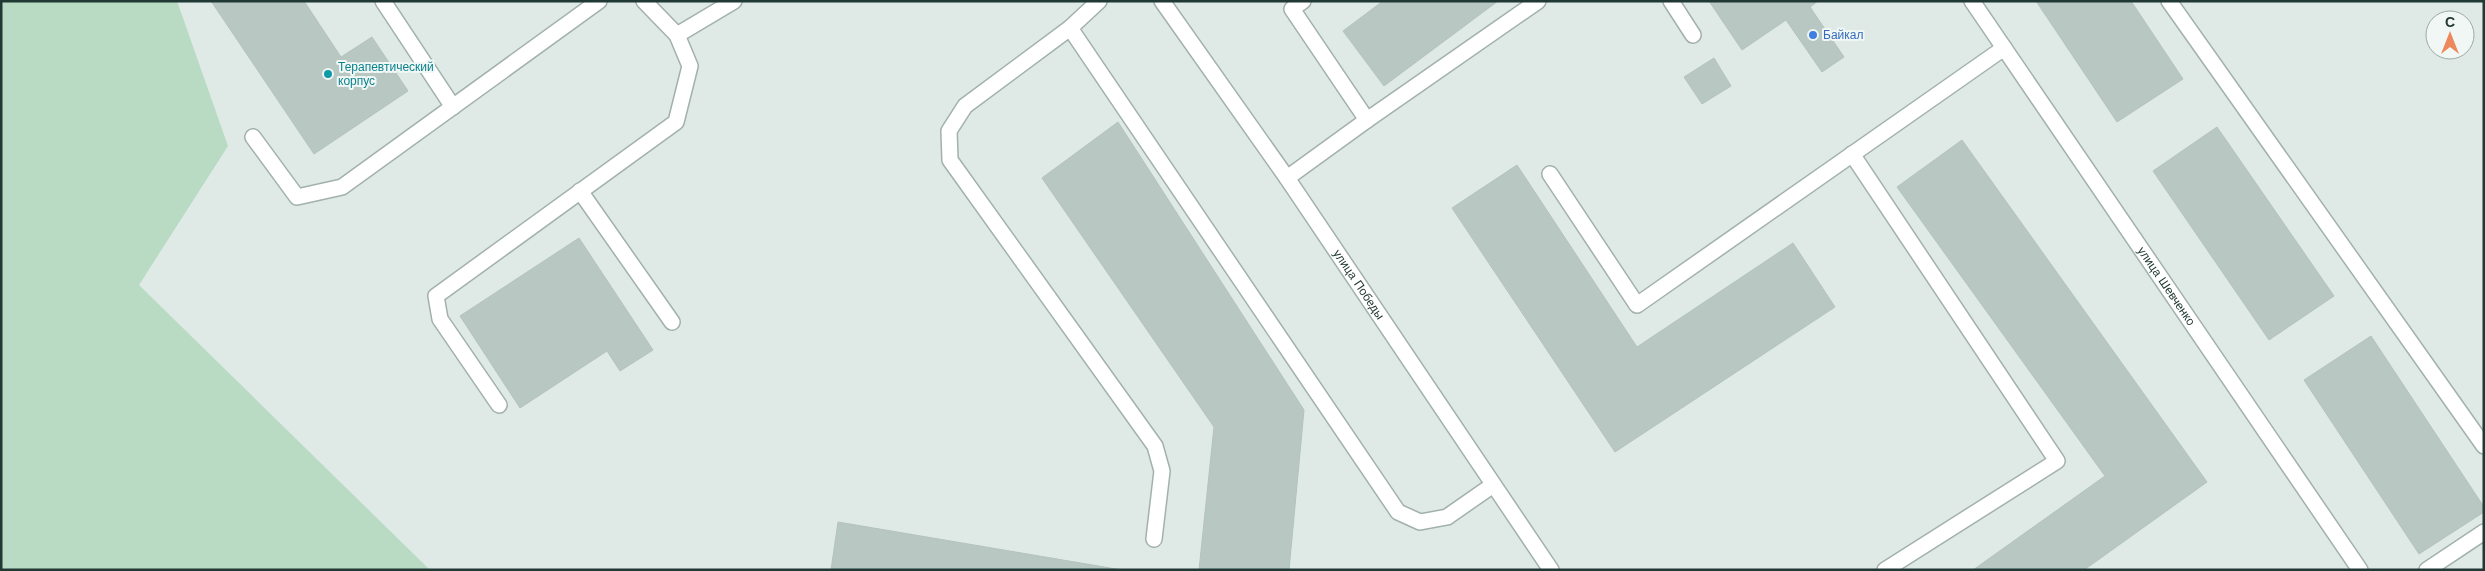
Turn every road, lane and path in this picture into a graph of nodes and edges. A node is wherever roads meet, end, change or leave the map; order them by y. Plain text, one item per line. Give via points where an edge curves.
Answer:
1 (383, 1) edge
2 (599, 1) edge
3 (644, 1) edge
4 (734, 1) edge
5 (1098, 1) edge
6 (1162, 1) edge
7 (1303, 1) edge
8 (1538, 1) edge
9 (1671, 1) edge
10 (1972, 1) edge
11 (2169, 1) edge
12 (1070, 28) junction
13 (677, 34) junction
14 (1693, 35) dead end
15 (2004, 48) junction
16 (453, 107) junction
17 (1367, 120) junction
18 (254, 137) dead end
19 (1852, 154) junction
20 (1550, 174) dead end
21 (1287, 178) junction
22 (580, 191) junction
23 (672, 322) dead end
24 (499, 405) dead end
25 (2478, 428) edge
26 (2484, 446) edge
27 (1493, 485) junction
28 (2484, 532) edge
29 (1154, 539) dead end
30 (1551, 570) edge
31 (1885, 570) edge
32 (2360, 570) edge
33 (2426, 570) edge

1 - 16 street
2 - 16 street
3 - 13 street
4 - 13 street
5 - 12 street
6 - 21 street, улица Победы
7 - 17 street via 1292,9
8 - 17 street
9 - 14 street
10 - 15 street, улица Шевченко
11 - 25 street
12 - 27 street via 1398,512 1420,522 1447,517
12 - 29 street via 965,106 949,131 950,160 1155,446 1162,471
13 - 22 street via 690,66 676,122
15 - 19 street
15 - 32 street, улица Шевченко
16 - 18 street via 342,187 297,196
17 - 21 street
19 - 20 street via 1636,305
19 - 31 street via 2057,461
21 - 27 street, улица Победы
22 - 23 street
22 - 24 street via 436,296 440,319
25 - 26 street
27 - 30 street, улица Победы
28 - 33 street

